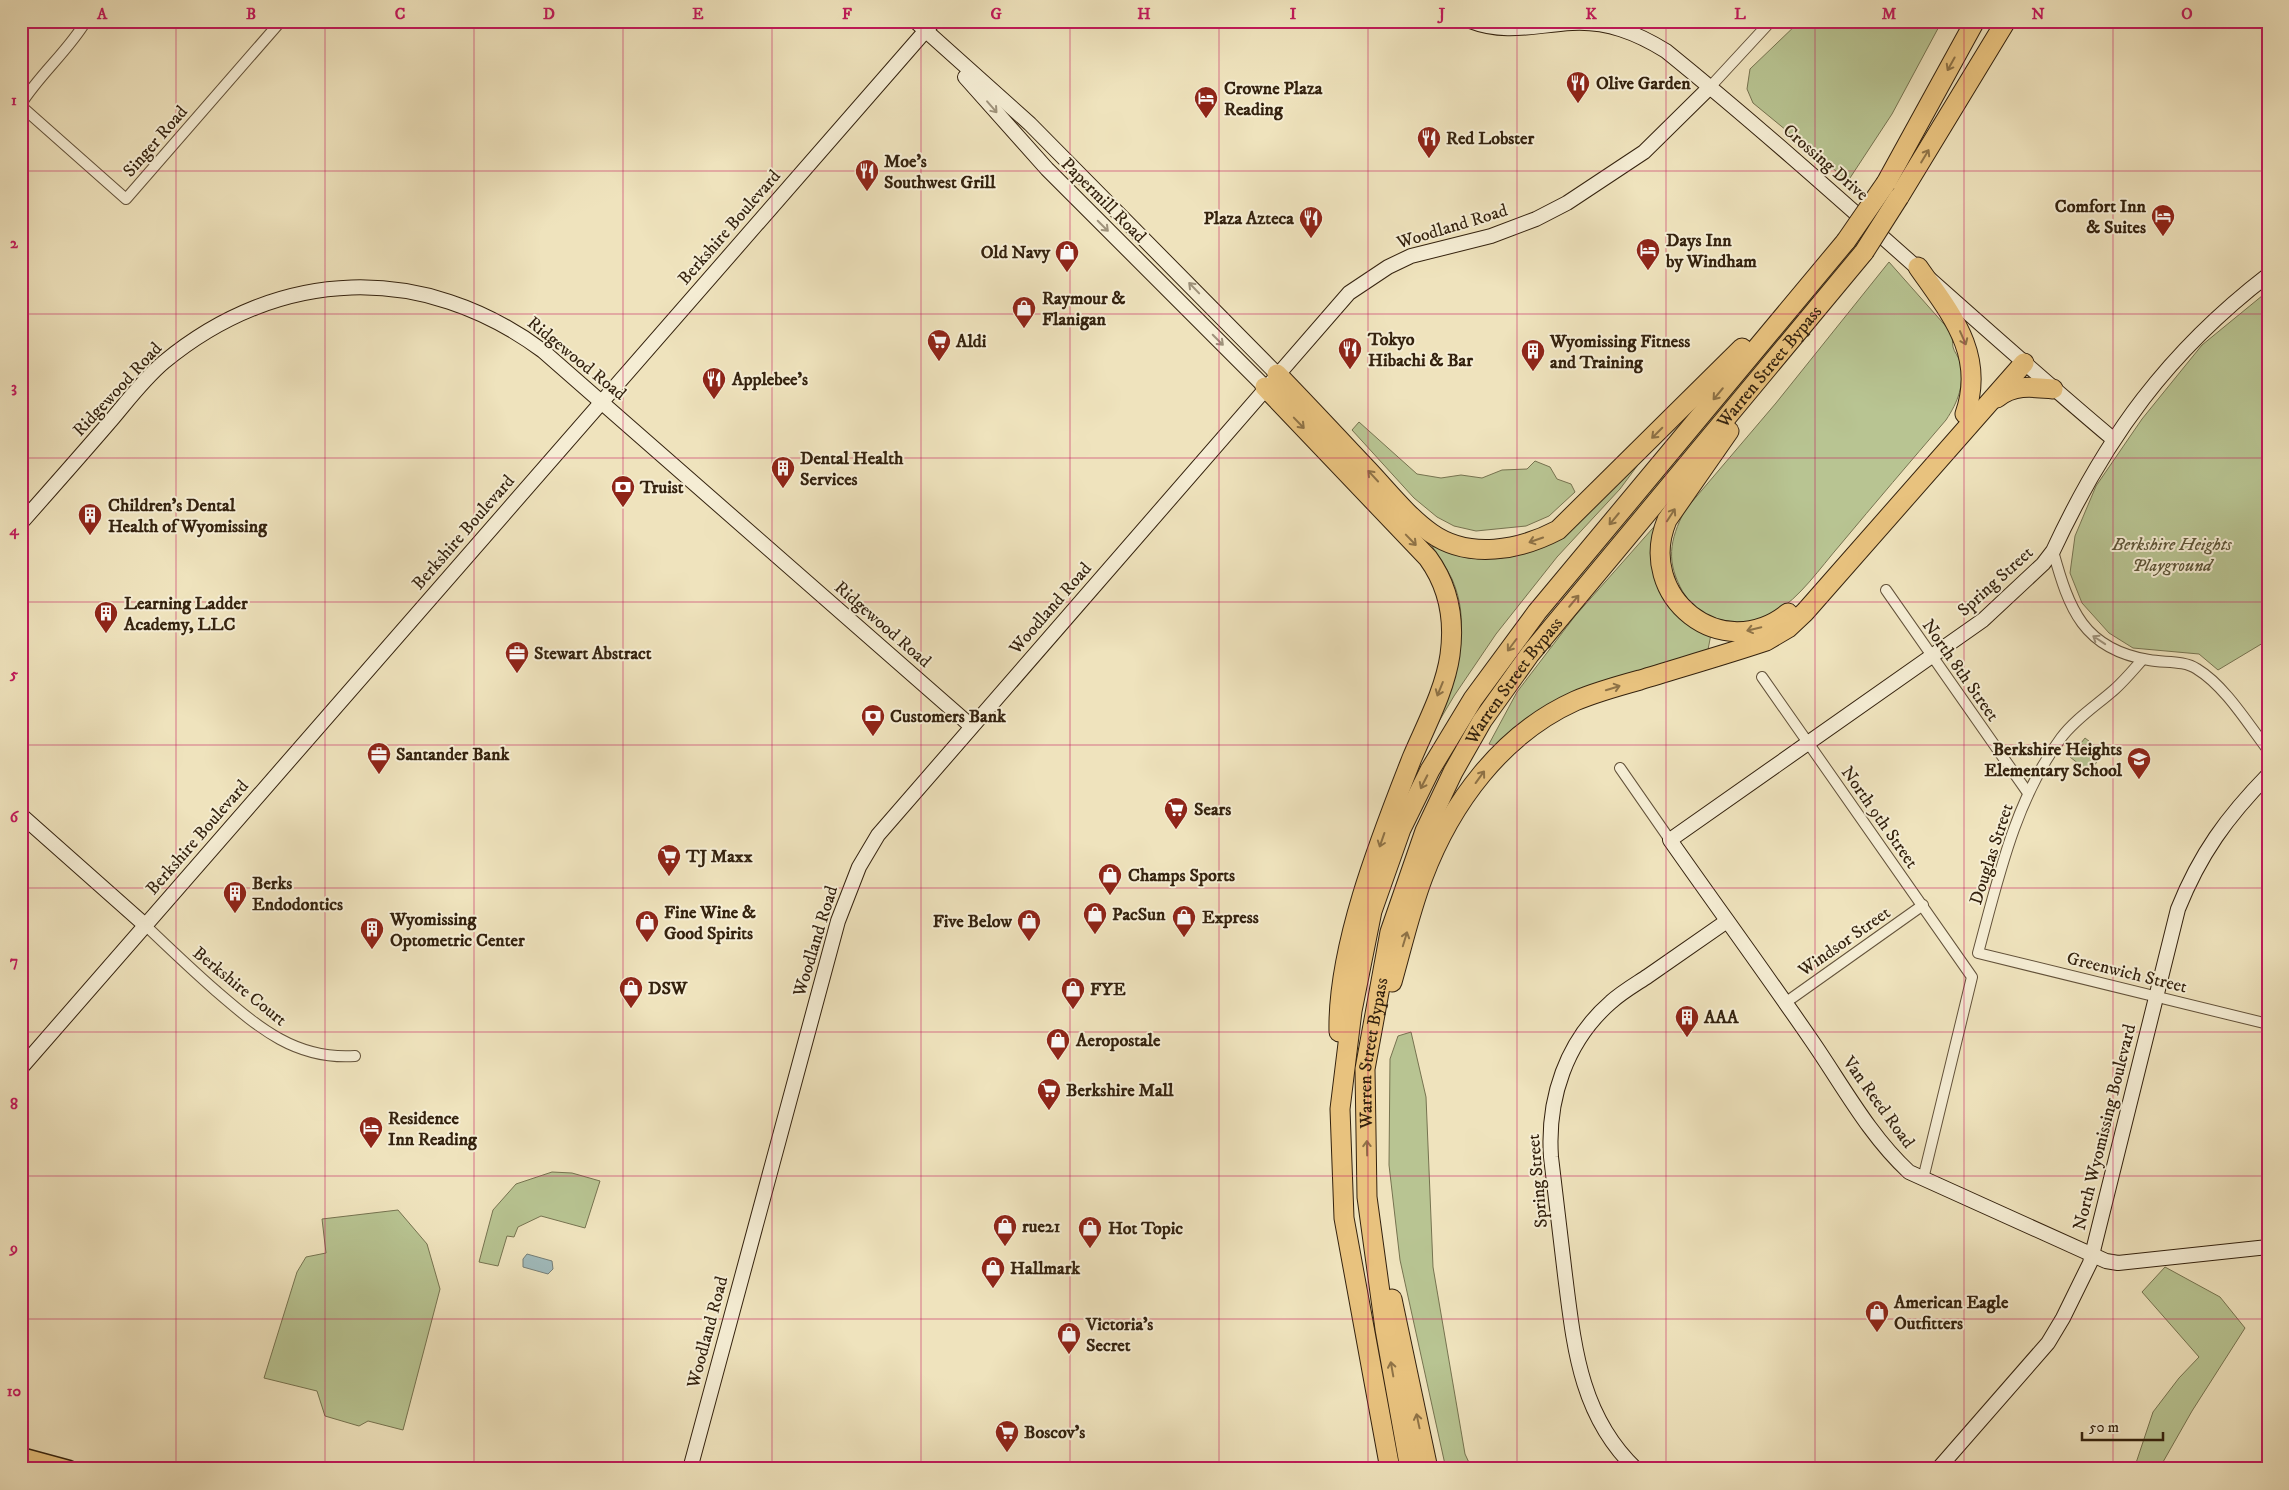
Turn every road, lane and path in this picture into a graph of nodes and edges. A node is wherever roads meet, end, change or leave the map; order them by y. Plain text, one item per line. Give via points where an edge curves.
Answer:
1 (86, 21) edge
2 (281, 21) edge
3 (1470, 21) edge
4 (1771, 21) edge
5 (1975, 21) edge
6 (2007, 21) edge
7 (925, 25) edge
8 (1710, 87) junction
9 (21, 105) edge
10 (1858, 259) junction
11 (1828, 262) junction
12 (1918, 267) junction
13 (2268, 275) edge
14 (2020, 360) junction
15 (1271, 380) junction
16 (2053, 389) junction
17 (602, 402) junction
18 (1973, 413) junction
19 (2113, 439) junction
20 (21, 523) edge
21 (2053, 551) junction
22 (1886, 590) dead end
23 (1931, 657) junction
24 (2143, 659) junction
25 (1762, 677) dead end
26 (971, 726) junction
27 (1808, 743) junction
28 (2268, 750) edge
29 (1620, 768) dead end
30 (2268, 775) edge
31 (2028, 793) junction
32 (21, 815) edge
33 (1670, 840) junction
34 (1922, 905) junction
35 (1727, 921) junction
36 (144, 925) junction
37 (1978, 953) joint
38 (2156, 996) junction
39 (1785, 1003) junction
40 (2268, 1024) edge
41 (355, 1056) dead end
42 (21, 1068) edge
43 (1365, 1069) junction
44 (1340, 1109) junction
45 (1923, 1180) junction
46 (1368, 1197) junction
47 (2268, 1247) edge
48 (2092, 1255) junction
49 (21, 1456) edge
50 (69, 1469) edge
51 (690, 1469) edge
52 (1390, 1469) edge
53 (1410, 1469) edge
54 (1428, 1469) edge
55 (1636, 1469) edge
56 (1938, 1469) edge

1 - 9 street
2 - 9 street, Singer Road via 126,199
3 - 8 street, Crossing Drive via 1516,30 1573,23 1611,27 1648,40
4 - 8 street, Woodland Road
5 -> 11 highway, Warren Street Bypass, bridge via 1886,183
10 -> 6 highway, Warren Street Bypass, bridge via 1900,198
15 -> 7 street, Papermill Road via 1030,124
7 -> 15 street, Papermill Road via 1047,169
7 - 17 street, Berkshire Boulevard
8 - 12 street, Crossing Drive
8 - 15 street, Woodland Road via 1644,152 1559,207 1491,236 1433,249 1388,266 1349,293
18 -> 10 highway via 1795,608 1777,622 1754,629 1712,629 1692,618 1677,602 1665,582 1662,568 1661,543 1667,520 1723,439 1817,323
43 -> 10 highway, Warren Street Bypass via 1390,932 1425,831 1482,721 1530,654
11 -> 15 highway via 1575,515 1558,530 1517,545 1474,550 1432,534
11 -> 44 highway, Warren Street Bypass via 1537,612 1474,699 1430,770 1401,829 1372,912 1352,1010
12 - 14 street, Crossing Drive
12 -> 18 highway via 1946,307 1967,346
13 - 19 street, Spring Street via 2221,313 2178,356
14 - 16 street, Crossing Drive
14 - 18 highway
15 - 26 street, Woodland Road
15 -> 44 highway via 1428,558 1443,583 1452,616 1450,657 1444,680 1396,798 1361,902 1347,960 1338,1010
16 - 18 highway via 2030,386 2010,390
16 - 19 street, Crossing Drive
17 - 20 street, Ridgewood Road via 526,338 488,316 456,303 426,294 375,287 333,288 296,294 221,322 162,364
17 - 26 street, Ridgewood Road
17 - 36 street, Berkshire Boulevard
43 -> 18 highway via 1423,877 1459,807 1488,765 1521,733 1576,701 1766,641 1788,628
19 - 21 street, Spring Street via 2080,495
21 - 23 street, Spring Street via 1985,619
24 -> 21 street via 2110,647 2081,624 2062,587
22 - 23 street, North 8th Street
23 - 27 street, Spring Street
23 - 31 street, North 8th Street
24 - 28 street via 2182,663 2198,669 2216,685
24 - 31 street, Douglas Street via 2062,736
25 - 27 street, North 9th Street
26 - 51 street, Woodland Road via 878,834 845,899
27 - 33 street, Spring Street
27 - 34 street, North 9th Street
29 - 33 street, Van Reed Road
30 - 38 street, North Wyomissing Boulevard via 2219,829 2201,859 2178,909
31 - 37 street, Douglas Street via 1999,874
32 - 36 street
33 - 35 street, Van Reed Road
34 - 39 street, Windsor Street
34 - 45 street, North 9th Street via 1972,977
35 - 39 street, Van Reed Road
35 - 55 street, Spring Street via 1611,1002 1591,1023 1571,1053 1553,1105 1551,1157 1575,1353 1598,1418
36 - 41 street, Berkshire Court via 254,1023 276,1038 324,1055
36 - 42 street, Berkshire Boulevard
37 - 38 street, Greenwich Street
38 - 40 street, Greenwich Street
38 - 48 street, North Wyomissing Boulevard
39 - 45 street, Van Reed Road via 1890,1154
46 -> 43 highway, Warren Street Bypass
44 - 52 highway, Warren Street Bypass via 1344,1218
45 - 48 street, Van Reed Road
53 -> 46 highway, Warren Street Bypass via 1385,1329
54 -> 46 highway
47 - 48 street, Van Reed Road via 2118,1263
48 - 56 street, North Wyomissing Boulevard via 2048,1343
49 - 50 main road

